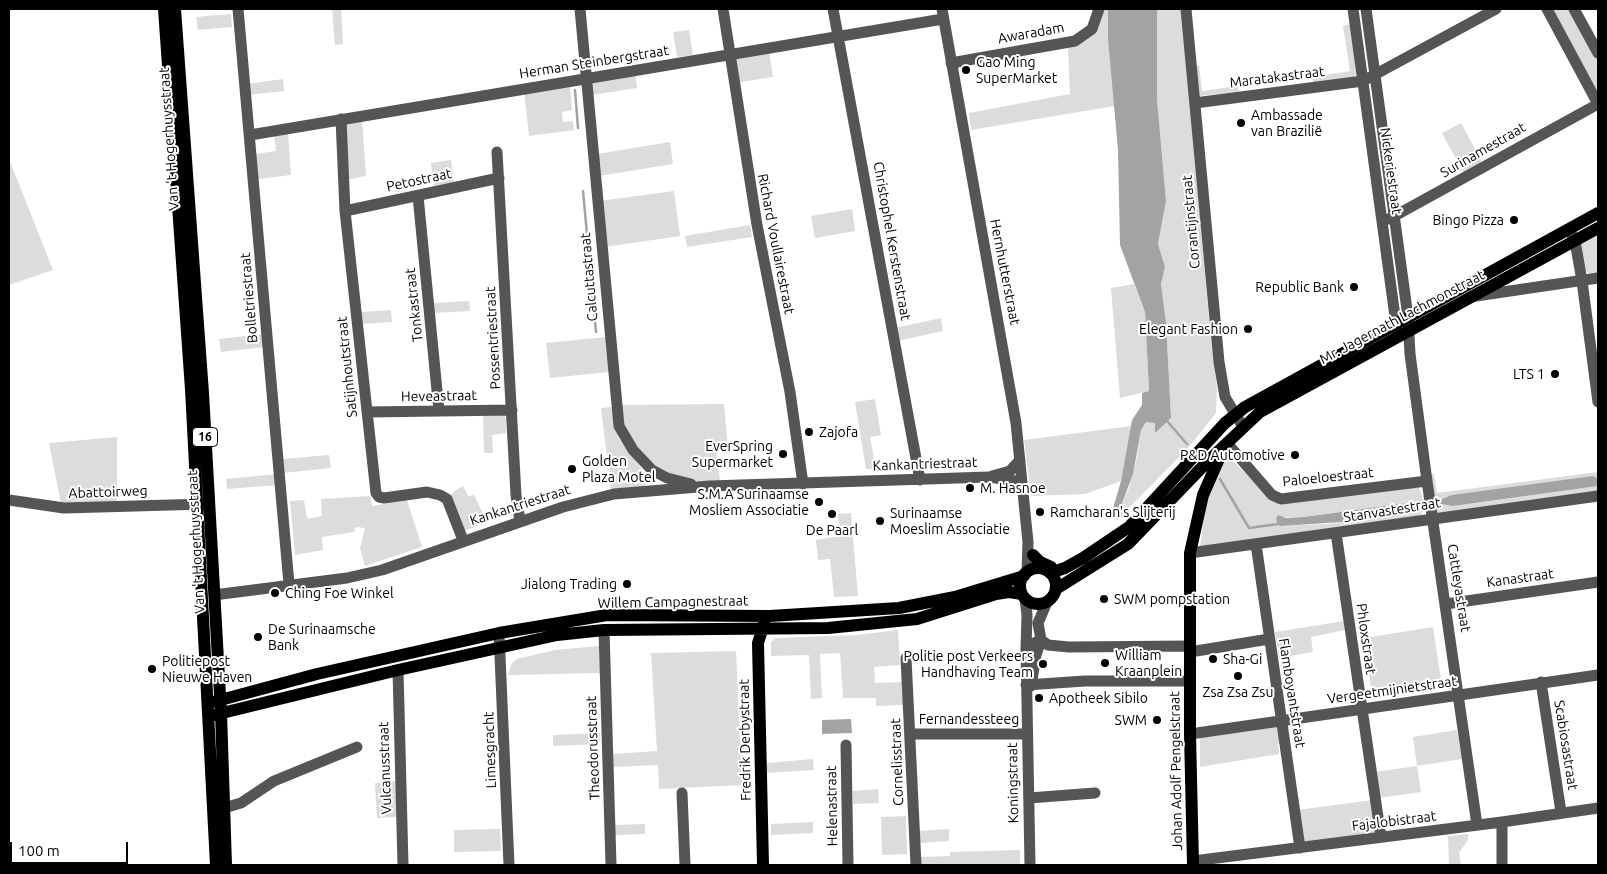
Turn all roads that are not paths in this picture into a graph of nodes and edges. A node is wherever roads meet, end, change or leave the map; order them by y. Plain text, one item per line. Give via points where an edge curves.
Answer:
1 (164, 9) edge
2 (175, 9) edge
3 (238, 9) edge
4 (580, 9) edge
5 (722, 9) edge
6 (833, 9) edge
7 (1099, 9) edge
8 (1186, 9) edge
9 (1353, 9) edge
10 (1366, 9) edge
11 (1496, 9) edge
12 (1547, 9) edge
13 (1574, 9) edge
14 (942, 14) edge
15 (838, 37) junction
16 (1598, 53) edge
17 (729, 55) junction
18 (951, 63) junction
19 (1375, 76) junction
20 (586, 79) junction
21 (1363, 81) junction
22 (1195, 103) junction
23 (1598, 104) edge
24 (341, 119) junction
25 (250, 135) junction
26 (496, 152) dead end
27 (500, 178) junction
28 (418, 196) junction
29 (345, 211) junction
30 (1598, 213) edge
31 (1395, 217) junction
32 (1382, 221) junction
33 (1598, 228) edge
34 (1569, 229) junction
35 (1575, 241) junction
36 (1598, 278) edge
37 (1582, 281) junction
38 (1472, 296) junction
39 (1408, 317) junction
40 (1397, 323) junction
41 (1404, 334) junction
42 (1225, 397) junction
43 (1598, 402) edge
44 (1245, 407) junction
45 (512, 410) junction
46 (439, 411) junction
47 (367, 412) junction
48 (1229, 419) junction
49 (1243, 427) junction
50 (1227, 443) junction
51 (1020, 460) junction
52 (645, 464) junction
53 (989, 477) junction
54 (920, 480) junction
55 (1426, 481) junction
56 (1022, 482) junction
57 (802, 484) junction
58 (710, 486) junction
59 (644, 491) junction
60 (1598, 496) edge
61 (9, 500) edge
62 (202, 504) junction
63 (1433, 518) junction
64 (520, 522) junction
65 (1336, 533) junction
66 (463, 540) junction
67 (1028, 542) junction
68 (1256, 544) junction
69 (1190, 553) junction
70 (1033, 555) junction
71 (1065, 568) junction
72 (1045, 571) junction
73 (1025, 574) junction
74 (1598, 582) edge
75 (289, 584) junction
76 (1056, 589) junction
77 (214, 595) junction
78 (1024, 596) junction
79 (1047, 602) junction
80 (1446, 604) junction
81 (770, 616) junction
82 (604, 630) junction
83 (761, 630) junction
84 (498, 633) junction
85 (1269, 639) junction
86 (1041, 640) junction
87 (501, 646) junction
88 (1026, 648) junction
89 (1190, 649) junction
90 (906, 658) dead end
91 (398, 670) junction
92 (317, 674) junction
93 (1598, 675) edge
94 (1190, 681) junction
95 (1541, 682) junction
96 (1029, 685) junction
97 (320, 689) junction
98 (1460, 696) junction
99 (214, 708) junction
100 (1361, 709) junction
101 (1282, 721) junction
102 (911, 734) junction
103 (1027, 734) junction
104 (1190, 734) junction
105 (846, 745) dead end
106 (357, 747) dead end
107 (682, 793) dead end
108 (1095, 793) dead end
109 (1029, 798) junction
110 (224, 808) junction
111 (1598, 808) edge
112 (1561, 812) junction
113 (1502, 822) junction
114 (1477, 826) junction
115 (1382, 837) junction
116 (1300, 848) junction
117 (1193, 863) edge
118 (216, 865) edge
119 (226, 865) edge
120 (403, 865) edge
121 (509, 865) edge
122 (611, 865) edge
123 (684, 865) edge
124 (763, 865) edge
125 (848, 865) edge
126 (916, 865) edge
127 (1030, 865) edge
128 (1502, 865) edge

1 - 62 main road, Van 't Hogerhuysstraat / 16
2 - 62 main road, Van 't Hogerhuysstraat / 16 via 203,393
3 - 25 street, Bolletriestraat
4 - 20 street, Calcuttastraat
5 - 17 street, Richard Voullairestraat
6 - 15 street, Christophel Kerstenstraat
7 - 18 street, Awaradam via 1092,29 1076,41
8 - 22 street, Corantijnstraat
9 - 21 street, Nickeriestraat
10 - 19 street, Nickeriestraat
11 - 19 street, Maratakastraat
12 - 23 street
13 - 16 street
14 - 15 street, Herman Steinbergstraat
14 - 18 street, Hernhutterstraat
15 - 17 street, Herman Steinbergstraat
15 - 54 street, Christophel Kerstenstraat
17 - 20 street, Herman Steinbergstraat
17 - 57 street, Richard Voullairestraat via 757,225 790,392
18 - 51 street, Hernhutterstraat via 1007,366
19 - 21 street, Maratakastraat
19 - 31 street, Nickeriestraat
20 - 24 street, Herman Steinbergstraat
20 - 52 street, Calcuttastraat via 619,426 625,440
21 - 22 street, Maratakastraat
21 - 32 street, Nickeriestraat
22 - 42 street, Corantijnstraat
23 - 31 street, Surinamestraat
24 - 25 street, Herman Steinbergstraat
24 - 29 street, Satijnhoutstraat
25 - 75 street, Bolletriestraat
26 - 27 street, Possentriestraat
27 - 28 street, Petostraat
27 - 45 street, Possentriestraat
28 - 29 street, Petostraat
28 - 46 street, Tonkastraat
29 - 47 street, Satijnhoutstraat
30 - 34 main road, Mr. Jagernath Lachmonstraat
31 - 32 street, Surinamestraat
31 - 39 street, Nickeriestraat
32 - 40 street, Nickeriestraat
33 - 35 main road, Mr. Jagernath Lachmonstraat
34 - 35 street
34 - 39 main road, Mr. Jagernath Lachmonstraat
35 - 37 street
35 - 38 main road, Mr. Jagernath Lachmonstraat
36 - 37 street
37 - 38 street
37 - 43 street
38 - 41 main road, Mr. Jagernath Lachmonstraat
39 - 40 main road, Mr. Jagernath Lachmonstraat
39 - 41 street, Cattleyastraat
40 - 41 street, Nickeriestraat
40 - 44 main road, Mr. Jagernath Lachmonstraat
41 - 49 main road, Mr. Jagernath Lachmonstraat via 1278,401
41 - 55 street, Cattleyastraat via 1410,354
42 - 44 street
42 - 48 street, Corantijnstraat
44 - 48 main road, Mr. Jagernath Lachmonstraat
45 - 46 street, Heveastraat
45 - 64 street, Possentriestraat
46 - 47 street, Heveastraat
47 - 66 street, Satijnhoutstraat via 376,493 379,497 427,492 440,495 447,499
48 - 49 street
48 - 71 main road, Mr. Jagernath Lachmonstraat via 1129,527
49 - 50 main road, Mr. Jagernath Lachmonstraat
50 - 55 street, Paloeloestraat via 1272,495 1281,499
50 - 69 main road, Johan Adolf Pengelstraat via 1203,495
50 - 76 main road via 1128,544
51 - 53 street via 1010,471
51 - 56 street, Hernhutterstraat
52 - 58 street, Calcuttastraat via 667,478 685,484
52 - 59 street via 652,478
53 - 54 street, Kankantriestraat
53 - 56 street, Kankantriestraat
54 - 57 street, Kankantriestraat
55 - 63 street, Cattleyastraat
56 - 67 street, Hernhutterstraat
57 - 58 street, Kankantriestraat
58 - 59 street, Kankantriestraat
59 - 64 street, Kankantriestraat via 585,500
60 - 63 street, Stanvastestraat
61 - 62 street, Abattoirweg via 64,508
62 - 77 main road, Van 't Hogerhuysstraat / 16
62 - 99 main road, Van 't Hogerhuysstraat / 16
63 - 65 street, Stanvastestraat
63 - 80 street, Cattleyastraat
64 - 66 street, Kankantriestraat
65 - 68 street, Stanvastestraat
65 - 100 street, Phloxstraat
66 - 75 street, Kankantriestraat via 382,570 347,578
67 - 70 street, Hernhutterstraat
67 - 73 street, Hernhutterstraat
68 - 69 street, Stanvastestraat
68 - 85 street, Flamboyantstraat
69 - 89 main road, Johan Adolf Pengelstraat
70 - 71 main road via 1045,565
70 - 72 street, Hernhutterstraat
71 - 72 main road
72 - 73 main road
72 - 76 main road via 1055,580
73 - 78 main road via 1020,586
73 - 81 main road, Willem Campagnestraat via 955,597 899,608
74 - 80 street, Kanastraat
75 - 77 street, Kankantriestraat
76 - 79 main road
77 - 99 main road, Van 't Hogerhuysstraat / 16
78 - 79 main road via 1037,604
78 - 83 main road, Willem Campagnestraat via 1009,592 996,594 917,618 828,628
78 - 88 street, Koningstraat
79 - 86 street, Koningstraat via 1038,623
80 - 98 street, Cattleyastraat
81 - 83 main road, Fredrik Derbystraat
81 - 84 main road, Willem Campagnestraat via 607,615
82 - 83 main road, Willem Campagnestraat
82 - 87 main road, Willem Campagnestraat
82 - 122 street, Theodorusstraat
83 - 124 main road, Fredrik Derbystraat via 758,643
84 - 87 street, Limesgracht
84 - 92 main road, Willem Campagnestraat
85 - 89 street
85 - 101 street, Flamboyantstraat
86 - 88 street
86 - 89 street via 1048,645 1069,647
86 - 96 street, Koningstraat
87 - 91 main road, Willem Campagnestraat
87 - 121 street, Limesgracht
88 - 96 street, Koningstraat
89 - 94 main road, Johan Adolf Pengelstraat
90 - 102 street, Cornelisstraat
91 - 97 main road, Willem Campagnestraat
91 - 120 street, Vulcanusstraat
92 - 97 main road
92 - 99 main road, Willem Campagnestraat
93 - 95 street, Vergeetmijnietstraat
94 - 96 street via 1085,681
94 - 104 main road, Johan Adolf Pengelstraat
95 - 98 street, Vergeetmijnietstraat
95 - 112 street, Scabiosastraat
96 - 103 street, Koningstraat
97 - 99 main road, Willem Campagnestraat
98 - 100 street, Vergeetmijnietstraat
98 - 114 street, Cattleyastraat
99 - 110 main road, Van 't Hogerhuysstraat / 16
99 - 118 main road, Van 't Hogerhuysstraat / 16
100 - 101 street, Vergeetmijnietstraat
100 - 115 street, Phloxstraat
101 - 104 street, Vergeetmijnietstraat
101 - 116 street, Flamboyantstraat
102 - 103 street, Fernandessteeg
102 - 126 street, Cornelisstraat
103 - 109 street, Koningstraat
104 - 117 main road, Johan Adolf Pengelstraat
105 - 125 street, Helenastraat
106 - 110 street via 274,781 241,803
107 - 123 street
108 - 109 street
109 - 127 street, Koningstraat
110 - 119 main road, Van 't Hogerhuysstraat / 16
111 - 112 street, Fajalobistraat
112 - 113 street, Fajalobistraat
113 - 114 street, Fajalobistraat
113 - 128 street
114 - 115 street, Fajalobistraat
115 - 116 street, Fajalobistraat
116 - 117 street, Fajalobistraat

